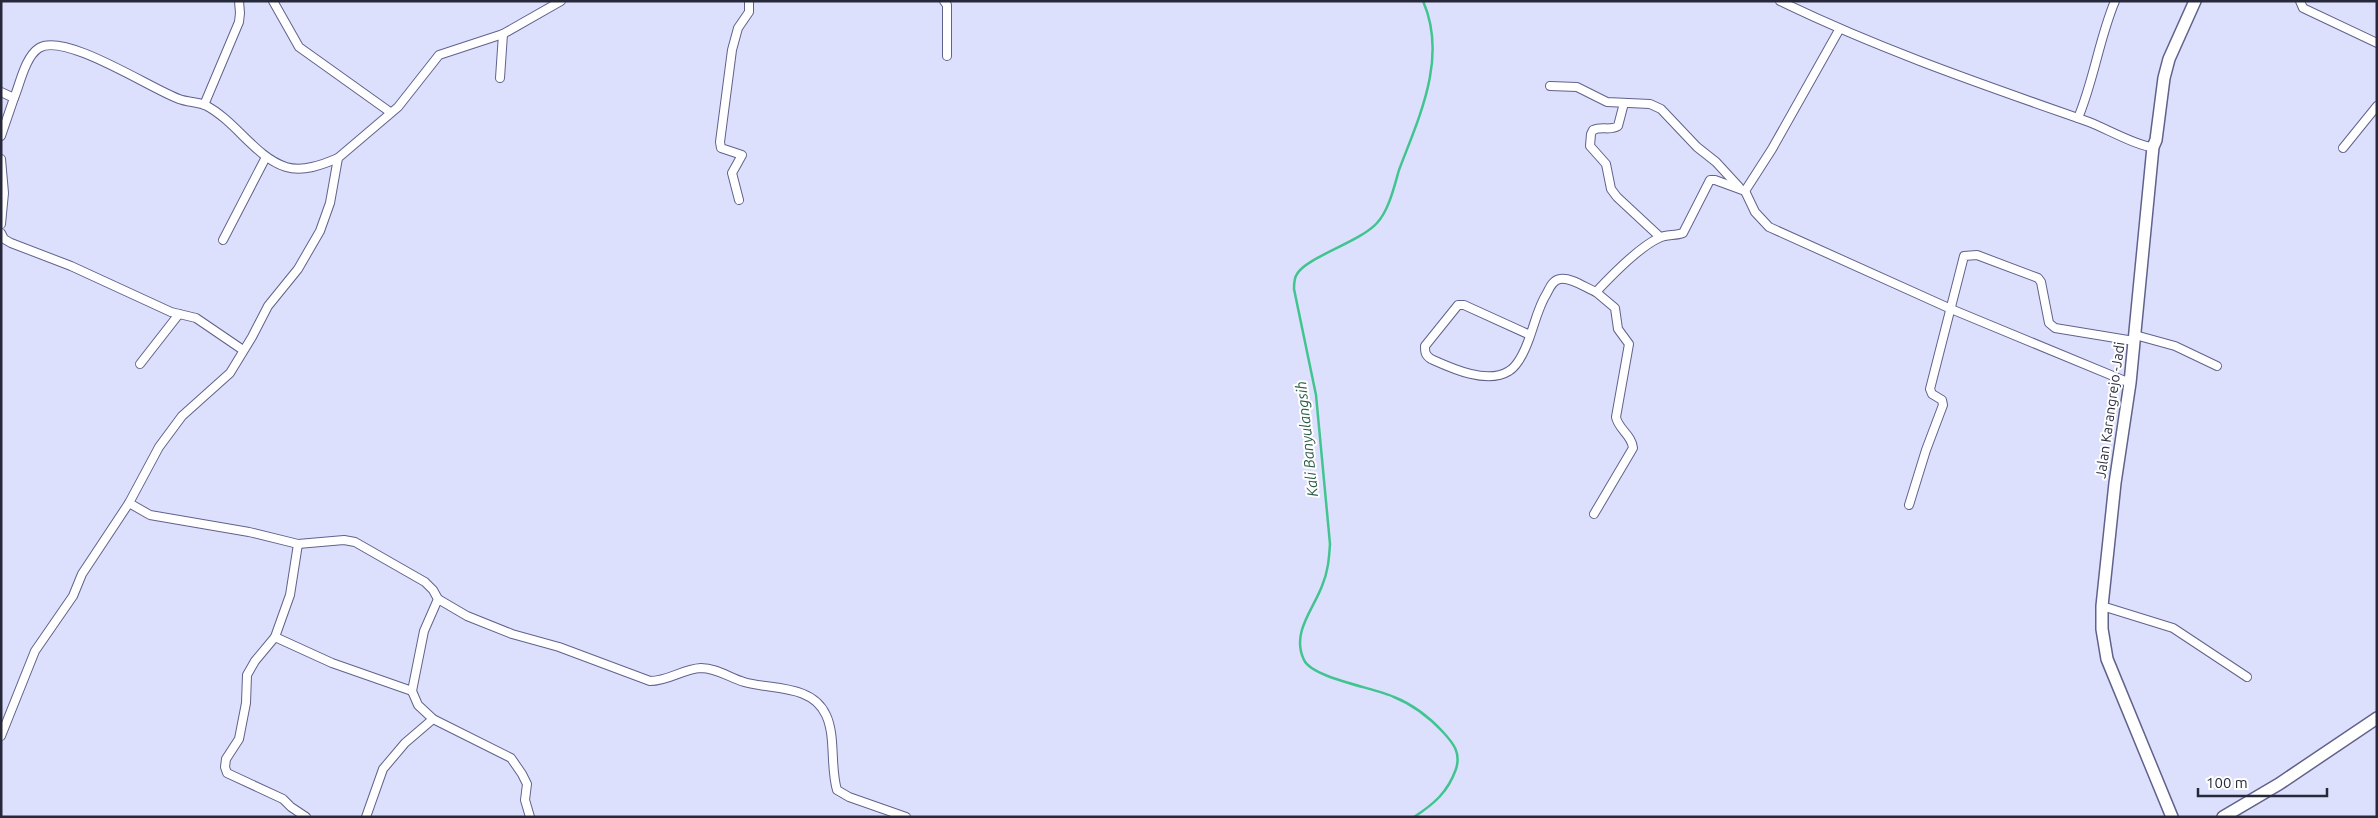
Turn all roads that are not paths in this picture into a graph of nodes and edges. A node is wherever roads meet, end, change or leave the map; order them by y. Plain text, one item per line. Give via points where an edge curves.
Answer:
1 (238, 1) edge
2 (273, 1) edge
3 (560, 1) edge
4 (749, 1) edge
5 (944, 1) edge
6 (1780, 1) edge
7 (2115, 1) edge
8 (2195, 1) edge
9 (2300, 1) edge
10 (1839, 30) junction
11 (503, 34) junction
12 (2377, 42) edge
13 (947, 56) dead end
14 (500, 78) dead end
15 (1550, 86) dead end
16 (1, 92) edge
17 (14, 98) junction
18 (1624, 103) junction
19 (204, 105) junction
20 (2377, 106) edge
21 (390, 112) junction
22 (2078, 118) junction
23 (1, 136) edge
24 (2153, 147) junction
25 (2343, 148) dead end
26 (266, 157) junction
27 (338, 158) junction
28 (1, 159) edge
29 (1742, 190) junction
30 (739, 200) dead end
31 (1, 224) edge
32 (1, 233) edge
33 (1660, 237) junction
34 (223, 240) dead end
35 (1596, 292) junction
36 (1951, 309) junction
37 (179, 314) junction
38 (1530, 335) junction
39 (2135, 338) junction
40 (243, 350) junction
41 (140, 364) dead end
42 (2217, 366) dead end
43 (2130, 383) junction
44 (129, 503) junction
45 (1909, 505) dead end
46 (1594, 514) dead end
47 (298, 544) junction
48 (438, 599) junction
49 (2102, 606) junction
50 (275, 637) junction
51 (2247, 677) dead end
52 (412, 691) junction
53 (2377, 718) edge
54 (433, 719) junction
55 (1, 736) edge
56 (306, 817) edge
57 (366, 817) edge
58 (530, 817) edge
59 (906, 817) edge
60 (2172, 817) edge
61 (2223, 817) edge

1 - 19 street via 239,22
2 - 21 street via 299,47
3 - 11 street
4 - 30 street via 748,12 738,28 732,50 720,142 721,148 742,155 732,173
5 - 13 street via 947,5
6 - 10 street
7 - 22 street via 2090,90
8 - 24 street, Jalan Karangrejo -Jadi via 2169,59
9 - 12 street via 2303,8
10 - 22 street
10 - 29 street via 1772,149
11 - 14 street
11 - 21 street via 439,55 398,107
15 - 18 street via 1577,87 1607,102
16 - 17 street
17 - 19 street via 32,54 50,45 77,50 178,99
17 - 23 street
18 - 29 street via 1650,104 1661,109
18 - 33 street via 1618,126 1594,130 1590,146 1606,164 1611,189 1617,197
19 - 26 street via 237,127
20 - 25 street
21 - 27 street
22 - 24 street
24 - 39 street, Jalan Karangrejo -Jadi
26 - 27 street via 287,167 304,168
26 - 34 street
27 - 40 street via 330,203 320,231 298,268 268,306
28 - 31 street via 4,193
29 - 33 street via 1710,180 1684,232
29 - 36 street via 1769,227
32 - 37 street via 11,243
33 - 35 street
35 - 38 street via 1567,280 1554,282
35 - 46 street via 1615,308 1618,329 1629,344 1616,417 1633,448
36 - 39 street via 1964,256 1977,255 2038,278 2042,282 2049,323 2056,328
36 - 43 street
36 - 45 street via 1930,389 1944,405
37 - 40 street via 196,318
37 - 41 street
38 - 38 street via 1520,359 1508,371 1495,376 1480,376 1443,364 1427,356 1425,351 1425,346 1458,305
39 - 42 street via 2175,346
39 - 43 street, Jalan Karangrejo -Jadi
40 - 44 street via 230,373 182,416 159,448
43 - 49 street, Jalan Karangrejo -Jadi via 2115,482
44 - 47 street via 150,515
44 - 55 street via 82,574 73,596 35,651
47 - 48 street via 355,542 425,582
47 - 50 street via 290,596
48 - 52 street via 424,631
48 - 59 street via 467,616 503,630 650,681 662,681 685,670 703,668 722,672 742,682 798,691 812,698 827,716 837,790
49 - 51 street via 2173,628
49 - 60 street, Jalan Karangrejo -Jadi via 2107,659
50 - 52 street via 332,663
50 - 56 street via 247,675 246,704 239,739 226,759 225,767 227,772 283,798
52 - 54 street via 418,704
53 - 61 street via 2279,784
54 - 57 street via 382,769
54 - 58 street via 510,758 526,784 525,800

